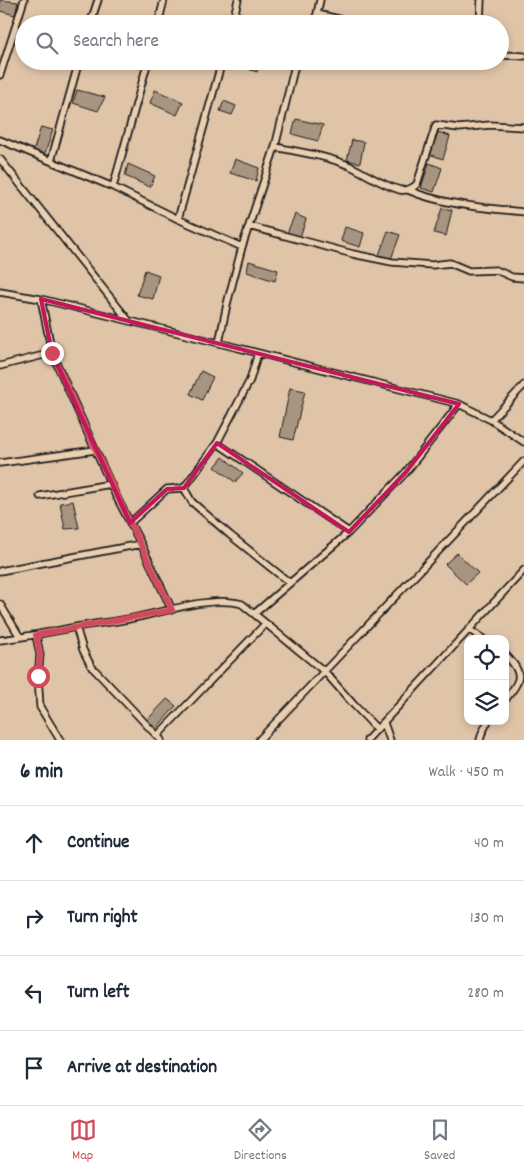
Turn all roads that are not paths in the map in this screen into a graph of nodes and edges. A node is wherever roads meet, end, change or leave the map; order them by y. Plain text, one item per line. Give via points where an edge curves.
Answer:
1 (24, 0) edge
2 (98, 0) edge
3 (164, 0) edge
4 (238, 0) edge
5 (320, 0) edge
6 (481, 0) edge
7 (317, 14) joint
8 (19, 15) edge
9 (93, 15) edge
10 (160, 15) edge
11 (234, 15) edge
12 (321, 15) edge
13 (480, 15) edge
14 (15, 28) edge
15 (509, 55) edge
16 (524, 56) edge
17 (76, 70) edge
18 (146, 70) edge
19 (220, 70) edge
20 (294, 70) edge
21 (0, 75) edge
22 (524, 128) edge
23 (0, 140) edge
24 (275, 147) junction
25 (0, 159) edge
26 (51, 161) junction
27 (113, 187) junction
28 (408, 190) junction
29 (524, 212) edge
30 (178, 220) junction
31 (249, 226) junction
32 (242, 247) junction
33 (524, 278) edge
34 (0, 292) edge
35 (41, 299) junction
36 (129, 321) junction
37 (219, 342) junction
38 (52, 353) junction
39 (258, 353) junction
40 (0, 366) edge
41 (524, 385) edge
42 (459, 404) junction
43 (491, 420) junction
44 (524, 442) edge
45 (217, 443) junction
46 (95, 450) junction
47 (524, 461) edge
48 (1, 462) edge
49 (111, 484) junction
50 (184, 488) junction
51 (40, 496) dead end
52 (130, 523) junction
53 (349, 532) junction
54 (141, 544) junction
55 (524, 570) edge
56 (0, 571) edge
57 (290, 583) junction
58 (0, 604) edge
59 (172, 610) junction
60 (254, 614) junction
61 (265, 624) junction
62 (76, 627) junction
63 (470, 630) junction
64 (36, 635) junction
65 (477, 635) edge
66 (20, 637) junction
67 (0, 640) edge
68 (509, 657) edge
69 (325, 672) junction
70 (509, 695) edge
71 (384, 723) junction
72 (486, 725) edge
73 (378, 729) junction
74 (159, 738) edge
75 (60, 740) edge
76 (259, 740) edge
77 (367, 740) edge
78 (390, 740) edge
79 (480, 740) edge

1 - 8 street
2 - 9 street
3 - 10 street
4 - 11 street
5 - 7 street
6 - 13 street
7 - 12 street
14 - 21 street
15 - 16 street
17 - 26 street
18 - 27 street
19 - 30 street
20 - 24 street
22 - 28 street via 436,126 417,184
23 - 26 street
24 - 28 street via 350,166 400,190
24 - 31 street
25 - 36 street
26 - 27 street
27 - 30 street
28 - 29 street via 464,204
30 - 32 street
31 - 32 street
31 - 33 street via 392,262 450,263 469,271 496,270
32 - 37 street
34 - 35 street
35 - 36 street
35 - 38 street
36 - 37 street
37 - 39 street
38 - 40 street
38 - 46 street
39 - 42 street
39 - 45 street via 250,380
41 - 43 street
42 - 43 street
42 - 53 street via 406,472
43 - 44 street
45 - 50 street
45 - 53 street
46 - 48 street
46 - 49 street
47 - 69 street
49 - 51 street
49 - 52 street
50 - 52 street via 168,489
50 - 57 street via 192,502
52 - 54 street
53 - 57 street
54 - 56 street
54 - 59 street
55 - 63 street
57 - 60 street
58 - 66 street
59 - 60 street via 200,603 231,601 242,604
59 - 62 street
60 - 61 street
61 - 69 street
61 - 74 street
62 - 64 street
62 - 74 street via 82,650 91,666
63 - 65 street
63 - 71 street
64 - 66 street
64 - 75 street via 40,655 40,706
66 - 67 street
68 - 70 street via 520,666 522,674
69 - 73 street
69 - 76 street
71 - 73 street
71 - 78 street
72 - 79 street
73 - 77 street

